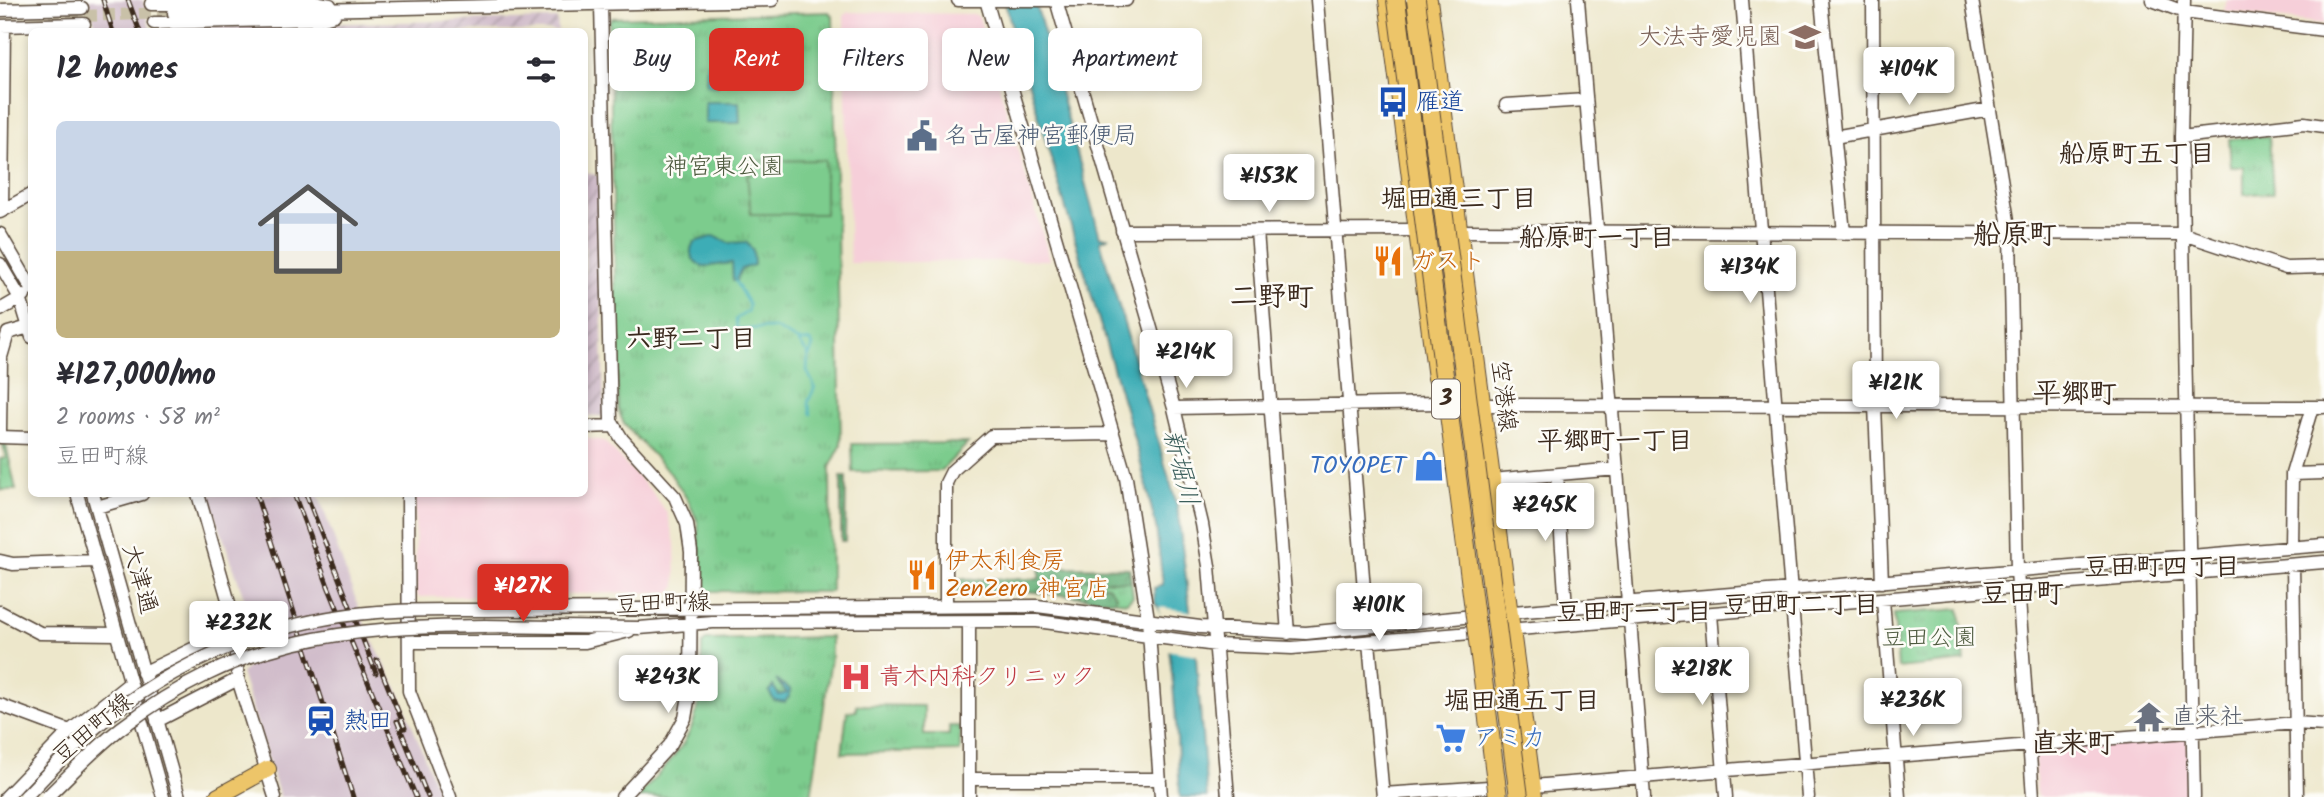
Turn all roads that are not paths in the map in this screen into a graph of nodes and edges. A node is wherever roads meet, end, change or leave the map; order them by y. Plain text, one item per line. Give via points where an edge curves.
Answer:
1 (772, 0) edge
2 (958, 0) edge
3 (986, 0) edge
4 (1126, 0) edge
5 (1317, 0) edge
6 (1387, 0) edge
7 (1396, 0) edge
8 (1409, 0) edge
9 (1416, 0) edge
10 (1429, 0) edge
11 (1577, 0) edge
12 (1742, 0) edge
13 (1821, 0) edge
14 (1873, 0) edge
15 (1972, 0) edge
16 (2152, 0) edge
17 (995, 1) edge
18 (1053, 1) edge
19 (150, 2) edge
20 (81, 4) edge
21 (459, 4) edge
22 (601, 5) junction
23 (2184, 6) edge
24 (0, 10) edge
25 (351, 10) junction
26 (174, 13) tunnel mouth
27 (49, 16) tunnel mouth
28 (1, 23) edge
29 (155, 27) edge
30 (85, 28) edge
31 (2324, 30) edge
32 (1586, 100) junction
33 (1506, 105) dead end
34 (1990, 110) junction
35 (2324, 126) edge
36 (1874, 130) junction
37 (1834, 136) junction
38 (2180, 137) junction
39 (1439, 194) junction
40 (28, 196) edge
41 (1, 211) edge
42 (1335, 230) junction
43 (1415, 230) junction
44 (1122, 231) junction
45 (1257, 231) junction
46 (1458, 231) junction
47 (1598, 232) junction
48 (1761, 233) junction
49 (1844, 233) junction
50 (1874, 233) junction
51 (2010, 233) junction
52 (0, 234) edge
53 (2183, 234) junction
54 (0, 264) edge
55 (2324, 267) edge
56 (4, 275) edge
57 (28, 283) edge
58 (28, 292) edge
59 (19, 298) junction
60 (0, 310) edge
61 (28, 326) edge
62 (28, 332) edge
63 (1443, 374) junction
64 (1, 384) edge
65 (1439, 403) junction
66 (1350, 405) junction
67 (1482, 405) junction
68 (1613, 405) junction
69 (1775, 405) junction
70 (1875, 405) junction
71 (2013, 405) junction
72 (2186, 405) junction
73 (1271, 406) junction
74 (2318, 407) edge
75 (1174, 408) junction
76 (612, 426) junction
77 (588, 427) edge
78 (0, 431) edge
79 (1112, 434) junction
80 (0, 437) edge
81 (28, 438) edge
82 (1617, 469) junction
83 (2324, 473) edge
84 (2292, 474) junction
85 (1557, 475) junction
86 (1491, 480) junction
87 (77, 497) edge
88 (94, 497) edge
89 (132, 497) edge
90 (199, 497) edge
91 (408, 497) edge
92 (97, 507) junction
93 (2324, 545) edge
94 (2291, 548) junction
95 (2190, 556) junction
96 (0, 561) edge
97 (96, 561) junction
98 (2324, 562) edge
99 (2293, 565) junction
100 (2017, 571) junction
101 (2191, 575) junction
102 (1882, 582) junction
103 (1790, 589) junction
104 (2018, 589) junction
105 (1883, 600) junction
106 (1628, 603) junction
107 (690, 606) junction
108 (946, 606) junction
109 (1791, 607) junction
110 (1566, 608) junction
111 (0, 612) edge
112 (1711, 614) junction
113 (1511, 620) junction
114 (1630, 620) junction
115 (1154, 621) junction
116 (969, 622) junction
117 (690, 624) junction
118 (1470, 624) junction
119 (1367, 627) junction
120 (639, 628) junction
121 (1214, 628) junction
122 (234, 629) junction
123 (1288, 633) junction
124 (116, 634) junction
125 (1155, 636) junction
126 (409, 642) junction
127 (1369, 642) junction
128 (1216, 645) junction
129 (143, 673) junction
130 (238, 679) junction
131 (130, 684) junction
132 (0, 705) edge
133 (157, 721) junction
134 (2296, 723) junction
135 (2324, 726) edge
136 (70, 731) junction
137 (2193, 732) junction
138 (2029, 745) junction
139 (1896, 756) junction
140 (1805, 764) junction
141 (268, 769) junction
142 (1724, 770) junction
143 (1642, 777) junction
144 (970, 779) junction
145 (1160, 779) junction
146 (1529, 793) edge
147 (1493, 794) edge
148 (25, 796) edge
149 (1383, 796) edge
150 (6, 797) edge
151 (47, 797) edge
152 (163, 797) edge
153 (179, 797) edge
154 (217, 797) edge
155 (275, 797) edge
156 (450, 797) edge
157 (622, 797) edge
158 (969, 797) edge
159 (1161, 797) edge
160 (1228, 797) edge
161 (1510, 797) edge
162 (1644, 797) edge
163 (1726, 797) edge
164 (1808, 797) edge
165 (1899, 797) edge
166 (2033, 797) edge
167 (2194, 797) edge
168 (2297, 797) edge

1 - 22 street
2 - 3 street
3 - 17 street
3 - 79 street
4 - 18 street
5 - 42 street
6 - 43 main road
7 - 63 highway, 3, bridge
8 - 39 highway, bridge via 1421,111
9 - 39 highway, 3, bridge
10 - 46 main road, 空港線
11 - 32 street
12 - 48 street
13 - 37 street
14 - 36 street
15 - 34 street
16 - 23 street
17 - 18 street
18 - 44 street
19 - 25 street via 309,1
19 - 29 street
20 - 24 street
20 - 30 street
21 - 22 street
21 - 25 street
22 - 76 street
23 - 31 street
23 - 38 street
25 - 26 street
25 - 29 street via 320,19
27 - 28 street
28 - 30 street
28 - 41 street
32 - 33 street
32 - 47 street
34 - 36 street
34 - 51 street
35 - 38 street via 2304,123
36 - 37 street
36 - 50 street
37 - 49 street
38 - 53 street
39 - 146 highway, 3, bridge
40 - 41 street
42 - 43 street
42 - 45 street
42 - 66 street
43 - 46 street
43 - 65 main road
44 - 45 street
44 - 75 street
45 - 73 street
46 - 47 street
46 - 67 main road, 空港線
47 - 48 street
47 - 68 street
48 - 49 street
48 - 69 street
49 - 50 street
50 - 51 street
50 - 70 street
51 - 53 street
51 - 71 street
52 - 57 street
53 - 55 street via 2286,268
53 - 72 street
54 - 56 street
56 - 59 street
58 - 59 street
59 - 60 street
59 - 61 street
62 - 64 street via 8,333 1,357
63 - 147 highway, 3, bridge
63 - 161 highway, bridge via 1454,408
64 - 78 street
65 - 66 street
65 - 118 main road
66 - 73 street
66 - 119 street
67 - 68 street
67 - 86 main road, 空港線
68 - 69 street
68 - 82 street
69 - 70 street
69 - 103 street
70 - 71 street
70 - 102 street
71 - 72 street
71 - 100 street
72 - 74 street
72 - 95 street
73 - 75 street
73 - 123 street
74 - 84 street
75 - 121 street via 1202,524
76 - 77 street
76 - 107 street via 675,497 687,524
79 - 108 street via 991,436 952,471 946,483
79 - 115 street via 1126,478
80 - 81 street
82 - 85 street
82 - 106 street
83 - 84 street
84 - 94 street
85 - 86 street
85 - 110 street
86 - 113 main road, 空港線
87 - 97 street, 大津通
88 - 92 street, 大津通
89 - 92 street
90 - 122 street
91 - 126 street
92 - 129 street, 大津通
93 - 94 street
94 - 95 street
95 - 100 street
95 - 101 street
96 - 97 street
97 - 124 street, 大津通
98 - 99 street
99 - 101 street
99 - 134 street
100 - 102 street
100 - 104 street
101 - 104 street
101 - 137 street
102 - 103 street
103 - 106 street
103 - 109 street
104 - 105 street
104 - 138 street
105 - 109 street
105 - 139 street
106 - 110 street
107 - 108 street, 豆田町線
107 - 117 street
107 - 148 street, 豆田町線, bridge via 377,612 295,625 237,644 161,680 117,711
108 - 115 street, 豆田町線 via 1070,607
109 - 112 street
109 - 140 street
110 - 113 street
111 - 124 street via 40,633
112 - 114 street
112 - 142 street
113 - 114 street
113 - 118 street
113 - 146 main road, 空港線
114 - 143 street
115 - 121 street, 豆田町線
115 - 125 street
116 - 117 street, 豆田町線
116 - 125 street, 豆田町線 via 1037,621
116 - 144 street
117 - 120 street, 豆田町線
117 - 157 street via 691,690 685,718 670,745
118 - 119 street
118 - 127 street
118 - 147 main road
119 - 123 street
120 - 126 street via 585,642
120 - 151 street, 豆田町線, bridge via 485,626 349,631 300,640 240,660 166,696 121,727
121 - 123 street
121 - 128 street
122 - 129 street
122 - 130 street
124 - 131 street, 大津通
125 - 128 street, 豆田町線
125 - 145 street
126 - 156 street via 409,691
127 - 128 street via 1292,648
127 - 149 street
128 - 160 street
129 - 133 street, 大津通
130 - 133 street
130 - 141 street
131 - 136 street
131 - 152 street, 大津通
132 - 136 street
133 - 153 street, 大津通
134 - 135 street
134 - 137 street
134 - 168 street
136 - 150 street
137 - 138 street
137 - 167 street
138 - 139 street
138 - 166 street
139 - 140 street
139 - 165 street
140 - 142 street
140 - 164 street
141 - 154 main road
141 - 155 street
142 - 143 street
142 - 163 street
143 - 146 street
143 - 162 street
144 - 145 street
144 - 158 street
145 - 159 street
147 - 149 street

